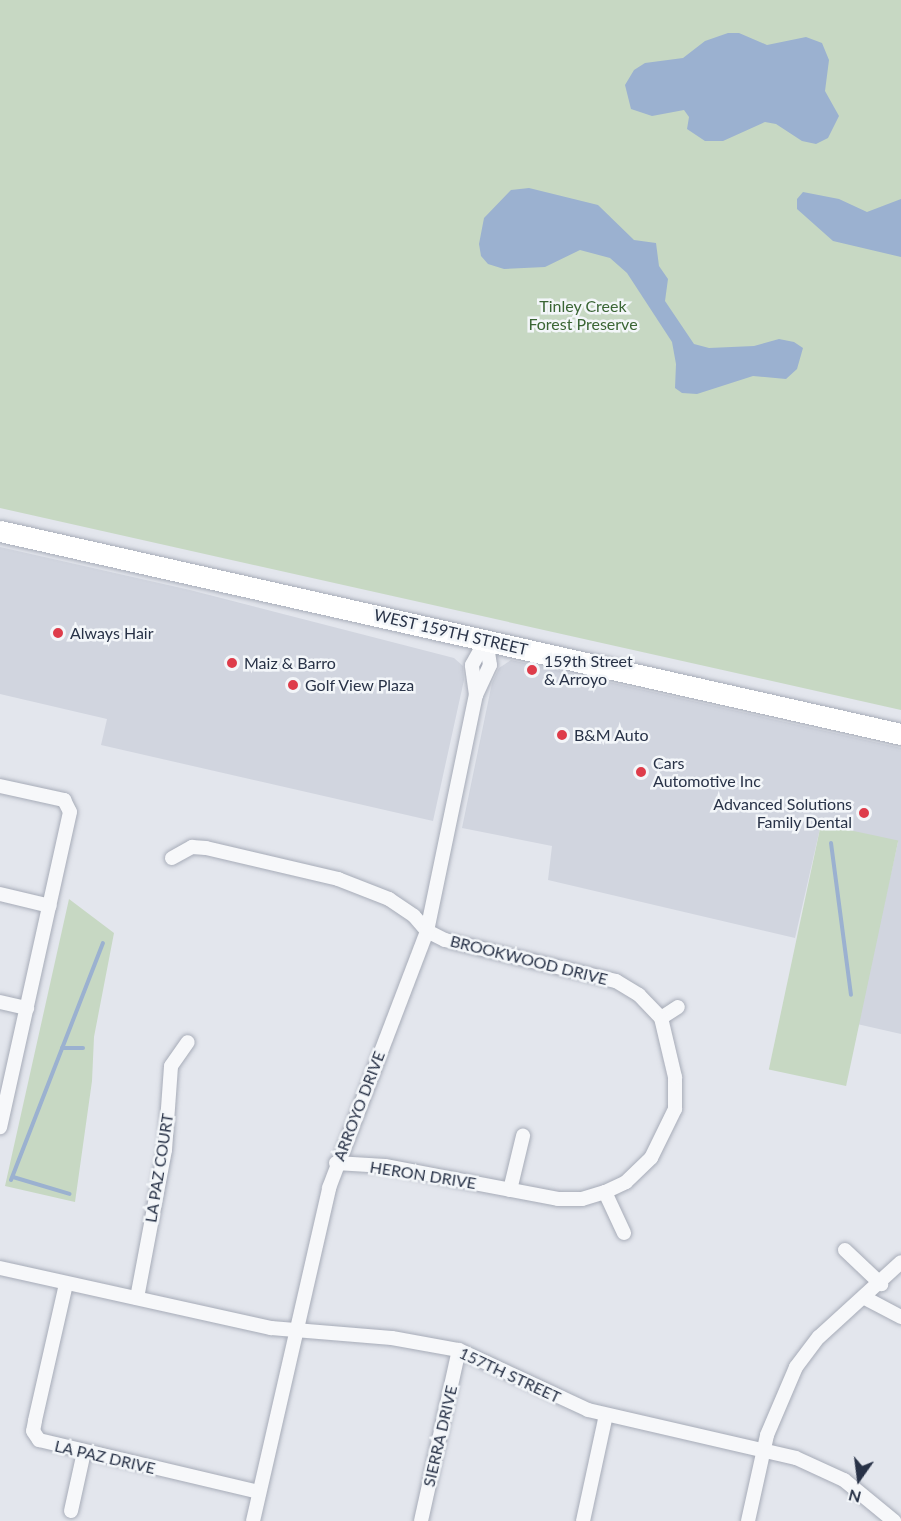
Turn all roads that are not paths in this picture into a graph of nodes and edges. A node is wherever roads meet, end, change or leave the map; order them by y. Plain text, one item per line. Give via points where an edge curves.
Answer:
1 (0, 531) edge
2 (486, 640) junction
3 (901, 734) edge
4 (0, 786) edge
5 (172, 858) dead end
6 (0, 894) edge
7 (50, 906) junction
8 (427, 932) junction
9 (0, 1002) edge
10 (678, 1007) dead end
11 (27, 1008) junction
12 (661, 1018) junction
13 (188, 1042) dead end
14 (0, 1127) edge
15 (523, 1136) dead end
16 (336, 1163) junction
17 (510, 1190) junction
18 (605, 1192) junction
19 (624, 1233) dead end
20 (845, 1250) dead end
21 (901, 1262) edge
22 (0, 1268) edge
23 (66, 1284) junction
24 (881, 1284) junction
25 (137, 1298) junction
26 (865, 1298) junction
27 (901, 1317) edge
28 (294, 1331) junction
29 (459, 1350) junction
30 (606, 1415) junction
31 (764, 1451) junction
32 (84, 1452) junction
33 (260, 1491) junction
34 (71, 1511) dead end
35 (253, 1521) edge
36 (421, 1521) edge
37 (583, 1521) edge
38 (748, 1521) edge
39 (894, 1521) edge

1 - 2 main road, WEST 159TH STREET
2 - 3 main road, WEST 159TH STREET
2 - 8 street, ARROYO DRIVE via 472,665 476,695
4 - 7 street via 64,800 70,807
5 - 8 street, BROOKWOOD DRIVE via 192,847 206,848 339,879 389,899 414,916
6 - 7 street
7 - 11 street
8 - 12 street, BROOKWOOD DRIVE via 445,940 616,981 639,995
8 - 16 street, ARROYO DRIVE
9 - 11 street
10 - 12 street
11 - 14 street
12 - 18 street, HERON DRIVE via 675,1077 676,1098 669,1126 641,1169
13 - 25 street, LA PAZ COURT via 171,1066 165,1150
15 - 17 street
16 - 17 street, HERON DRIVE via 386,1166
16 - 28 street, ARROYO DRIVE
17 - 18 street, HERON DRIVE via 558,1199 582,1199
18 - 19 street
20 - 24 street
21 - 24 street
22 - 23 street, 157TH STREET
23 - 25 street, 157TH STREET
23 - 32 street, LA PAZ DRIVE via 33,1431 44,1443
24 - 26 street
25 - 28 street, 157TH STREET
26 - 27 street
26 - 31 street via 819,1337 796,1367 779,1401
28 - 29 street, 157TH STREET via 392,1338
28 - 33 street, ARROYO DRIVE
29 - 30 street, 157TH STREET via 558,1399
29 - 36 street, SIERRA DRIVE
30 - 31 street, 157TH STREET
30 - 37 street
31 - 38 street
31 - 39 street, 157TH STREET via 796,1458 844,1480
32 - 33 street, LA PAZ DRIVE
32 - 34 street
33 - 35 street, ARROYO DRIVE

